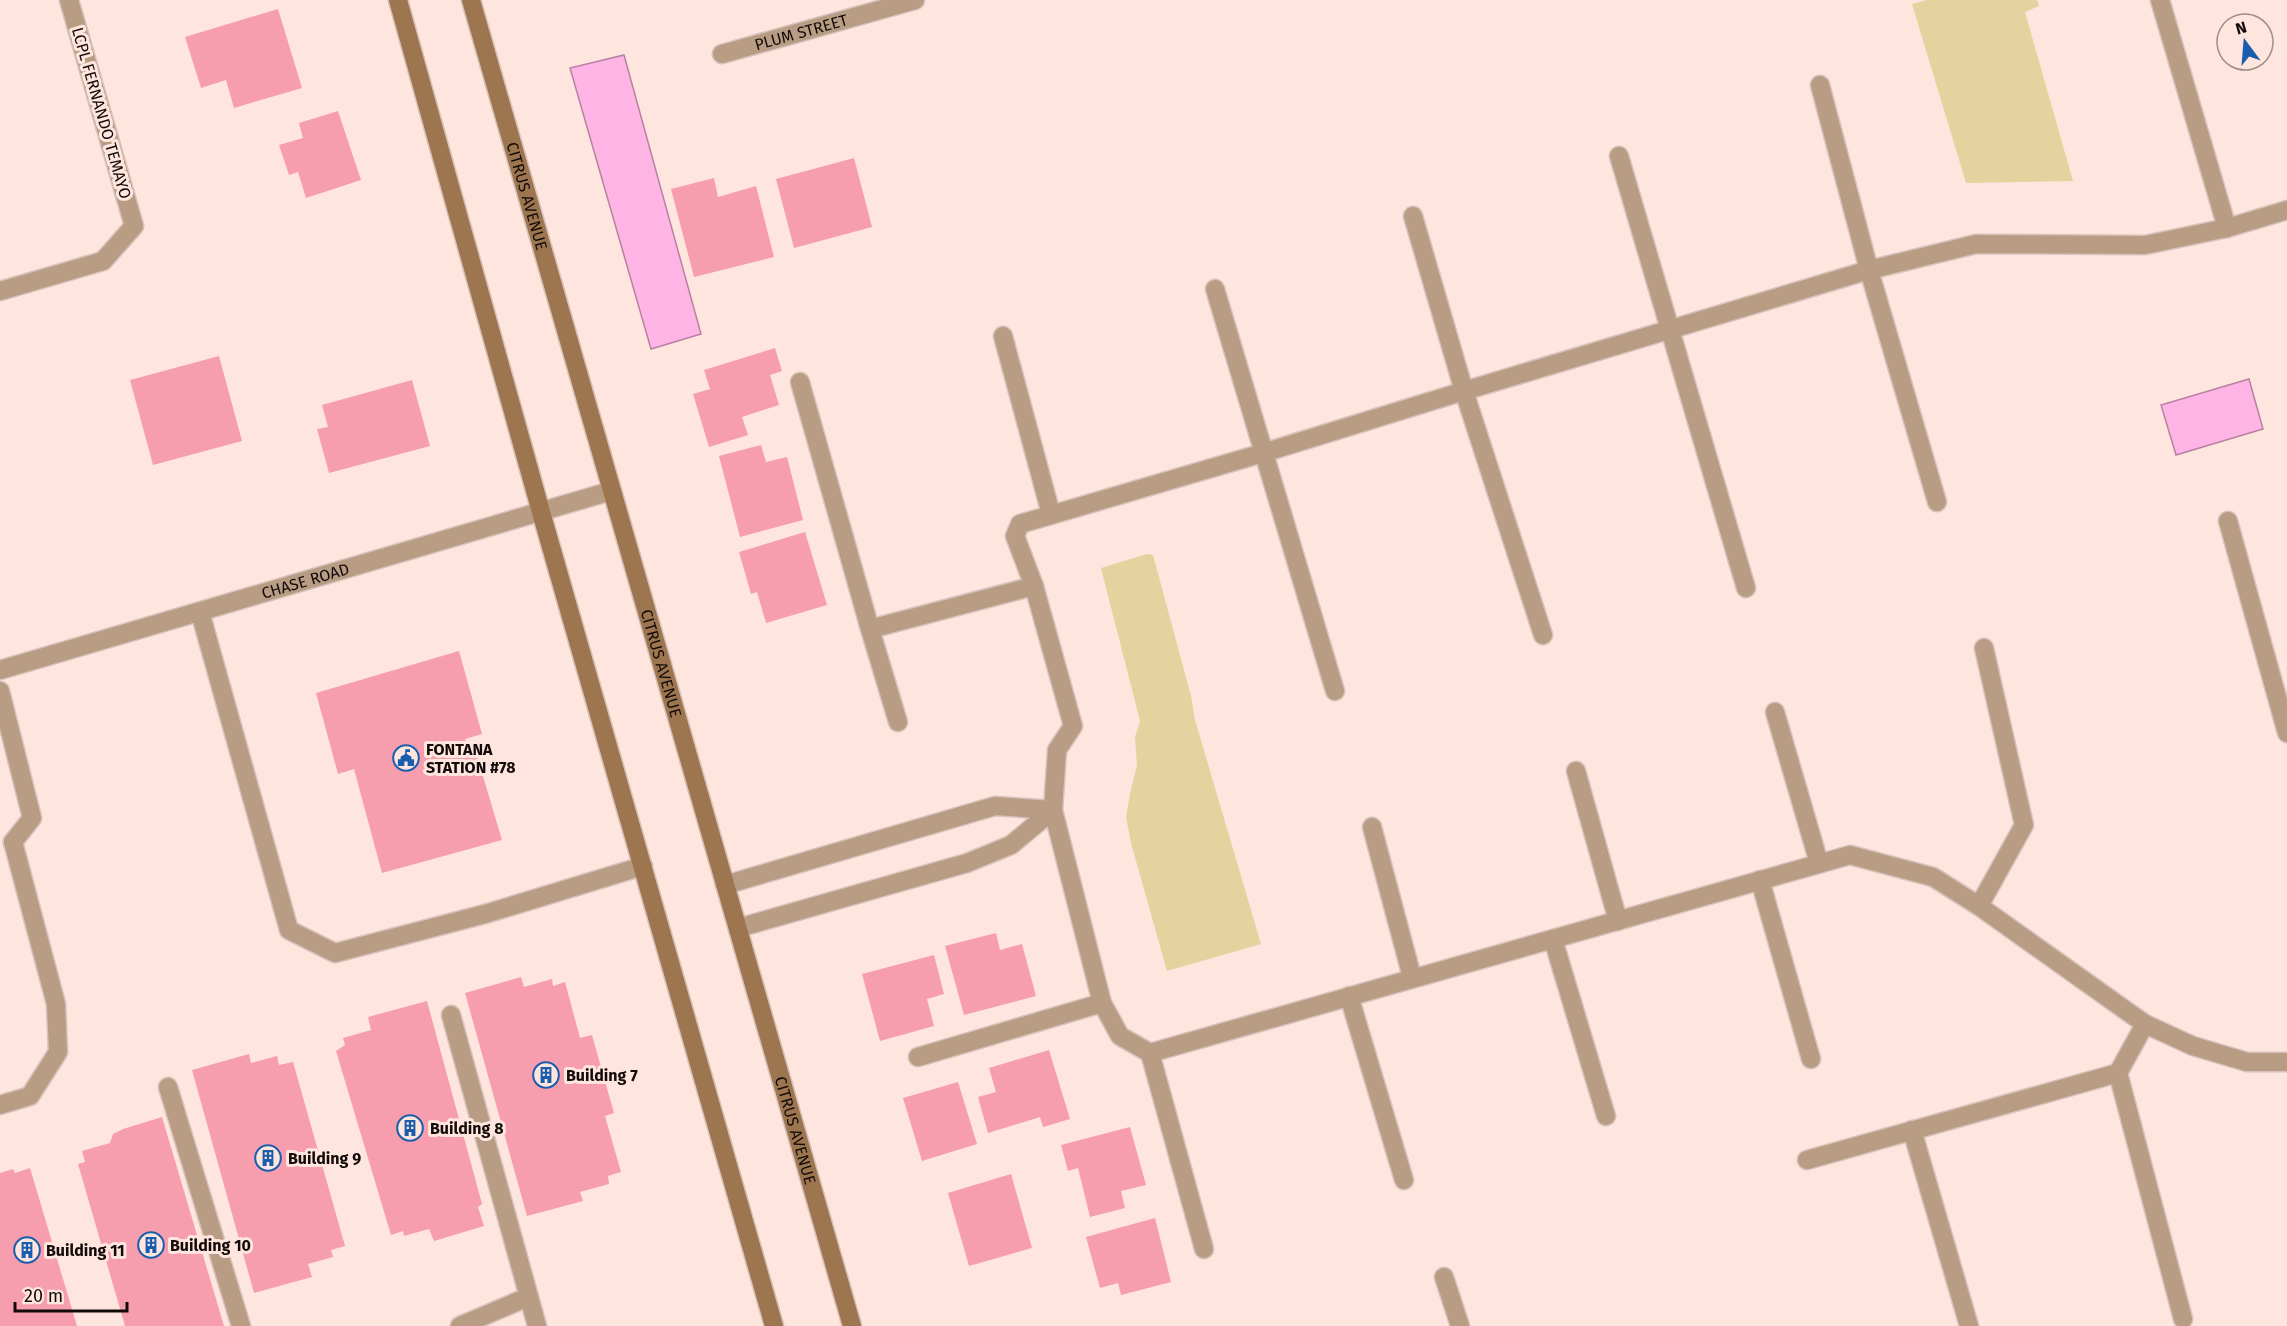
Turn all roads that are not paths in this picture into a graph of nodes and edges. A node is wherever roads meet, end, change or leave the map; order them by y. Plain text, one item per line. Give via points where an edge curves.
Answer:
1 (69, 0) edge
2 (398, 0) edge
3 (471, 0) edge
4 (915, 0) edge
5 (2160, 0) edge
6 (722, 54) dead end
7 (1820, 86) dead end
8 (1619, 156) dead end
9 (2287, 210) edge
10 (1413, 216) dead end
11 (2227, 228) junction
12 (1869, 270) junction
13 (1215, 289) dead end
14 (0, 291) edge
15 (1669, 330) junction
16 (1003, 336) dead end
17 (800, 382) dead end
18 (1464, 391) junction
19 (1263, 453) junction
20 (611, 492) junction
21 (1936, 502) dead end
22 (541, 512) junction
23 (1051, 514) junction
24 (2228, 521) dead end
25 (1034, 586) junction
26 (1746, 588) dead end
27 (200, 612) junction
28 (870, 629) junction
29 (1543, 635) dead end
30 (1984, 648) dead end
31 (0, 670) edge
32 (0, 691) edge
33 (1335, 691) dead end
34 (1775, 712) dead end
35 (898, 722) dead end
36 (2287, 733) edge
37 (1576, 771) dead end
38 (1053, 810) junction
39 (1372, 827) dead end
40 (6, 840) edge
41 (1819, 863) junction
42 (643, 866) junction
43 (1761, 880) junction
44 (725, 885) junction
45 (1979, 906) junction
46 (1618, 921) junction
47 (738, 928) junction
48 (1553, 939) junction
49 (1412, 978) junction
50 (1349, 996) junction
51 (1102, 1003) junction
52 (451, 1015) dead end
53 (2145, 1024) junction
54 (1150, 1053) junction
55 (918, 1057) dead end
56 (1811, 1059) dead end
57 (2287, 1062) edge
58 (2118, 1073) junction
59 (168, 1087) dead end
60 (0, 1105) edge
61 (1606, 1116) dead end
62 (1912, 1130) junction
63 (1807, 1160) dead end
64 (1404, 1180) dead end
65 (1204, 1249) dead end
66 (1444, 1277) dead end
67 (528, 1297) junction
68 (2183, 1319) dead end
69 (241, 1326) edge
70 (459, 1326) edge
71 (537, 1326) edge
72 (774, 1326) edge
73 (852, 1326) edge
74 (1460, 1326) edge
75 (1969, 1326) edge

1 - 14 street, LCPL FERNANDO TEMAYO via 134,226 103,261
2 - 22 main road
3 - 20 main road, CITRUS AVENUE
4 - 6 street, PLUM STREET
5 - 11 street
7 - 12 street
8 - 15 street
9 - 11 street
10 - 18 street
11 - 12 street via 2145,245 1976,244
12 - 15 street
12 - 21 street
13 - 19 street
15 - 18 street
15 - 26 street
16 - 23 street
17 - 28 street
18 - 19 street
18 - 29 street
19 - 23 street
19 - 33 street
20 - 22 street, CHASE ROAD
20 - 44 main road, CITRUS AVENUE
22 - 27 street, CHASE ROAD
22 - 42 main road
23 - 25 street via 1020,524 1015,536
24 - 36 street
25 - 28 street
25 - 38 street via 1073,726 1057,750
27 - 31 street, CHASE ROAD
27 - 42 street via 289,930 335,953 485,914
28 - 35 street
30 - 45 street via 2024,825
32 - 40 street via 32,818
34 - 41 street
37 - 46 street
38 - 44 street via 995,806
38 - 47 street via 1011,845 967,862
38 - 51 street
39 - 49 street
40 - 60 street via 20,867 56,1004 58,1052 30,1096
41 - 43 street
41 - 45 street via 1850,855 1933,877
42 - 72 main road
43 - 46 street
43 - 56 street
44 - 47 main road, CITRUS AVENUE
45 - 53 street
46 - 48 street
47 - 73 main road, CITRUS AVENUE
48 - 49 street
48 - 61 street
49 - 50 street
50 - 54 street
50 - 64 street
51 - 54 street via 1120,1036
51 - 55 street
52 - 67 street
53 - 57 street via 2193,1046 2247,1062
53 - 58 street
54 - 65 street
58 - 62 street
58 - 68 street
59 - 69 street
62 - 63 street
62 - 75 street
66 - 74 street
67 - 70 street
67 - 71 street

